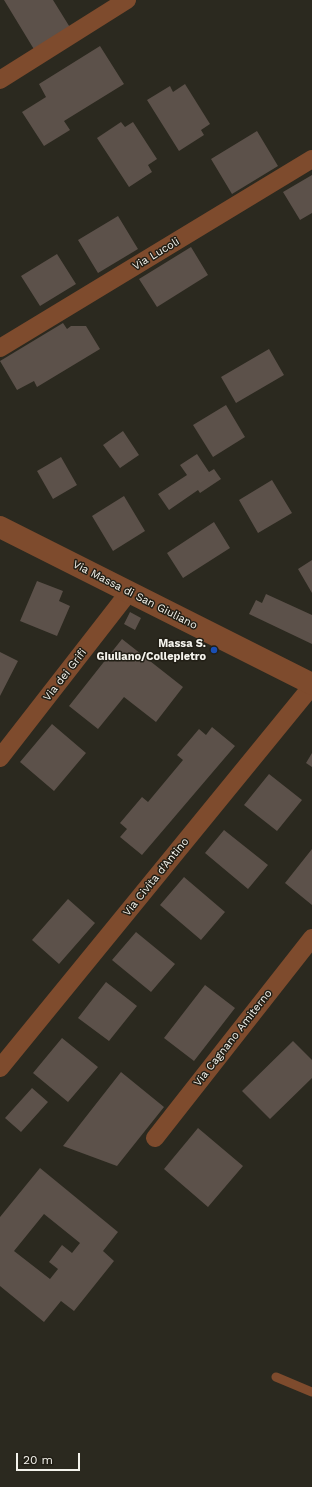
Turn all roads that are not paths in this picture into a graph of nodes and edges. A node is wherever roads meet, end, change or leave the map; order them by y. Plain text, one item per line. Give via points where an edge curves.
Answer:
1 (127, 0) edge
2 (0, 80) edge
3 (312, 159) edge
4 (0, 348) edge
5 (0, 527) edge
6 (129, 592) junction
7 (312, 685) edge
8 (0, 758) edge
9 (312, 938) edge
10 (0, 1068) edge
11 (155, 1138) dead end
12 (276, 1377) dead end
13 (312, 1392) edge

1 - 2 street
3 - 4 street, Via Lucoli
5 - 6 street, Via Massa di San Giuliano
6 - 7 street, Via Massa di San Giuliano
6 - 8 street, Via dei Grifi
7 - 10 street, Via Civita d'Antino
9 - 11 street, Via Cagnano Amiterno
12 - 13 lane

